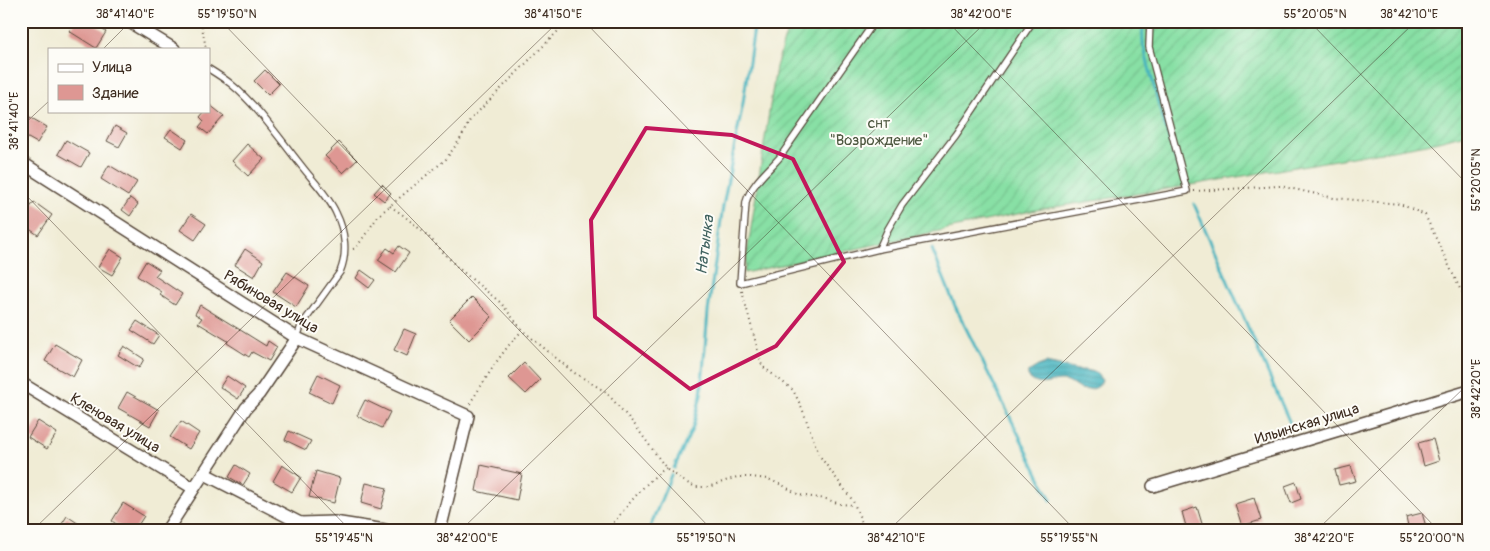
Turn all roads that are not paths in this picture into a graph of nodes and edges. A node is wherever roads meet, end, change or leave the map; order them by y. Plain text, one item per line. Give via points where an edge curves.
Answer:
1 (128, 21) edge
2 (874, 21) edge
3 (1033, 21) edge
4 (1150, 21) edge
5 (172, 48) edge
6 (210, 70) edge
7 (21, 162) edge
8 (879, 249) junction
9 (297, 338) junction
10 (21, 383) edge
11 (1469, 391) edge
12 (203, 473) junction
13 (1154, 486) dead end
14 (193, 488) junction
15 (299, 526) edge
16 (167, 530) edge
17 (385, 530) edge
18 (440, 530) edge

1 - 5 street
2 - 8 lane via 780,157 748,194 740,283
3 - 8 lane via 956,135 902,205
4 - 8 lane via 1149,47 1187,191
6 - 9 lane via 232,85 259,113 323,193 336,212 344,235 345,254 340,272 301,326
7 - 9 street, Рябиновая улица
9 - 12 street
9 - 18 street, Рябиновая улица via 468,416
10 - 14 street, Кленовая улица
11 - 13 street, Ильинская улица
12 - 14 street
12 - 15 street
14 - 16 street
15 - 17 street via 334,522

